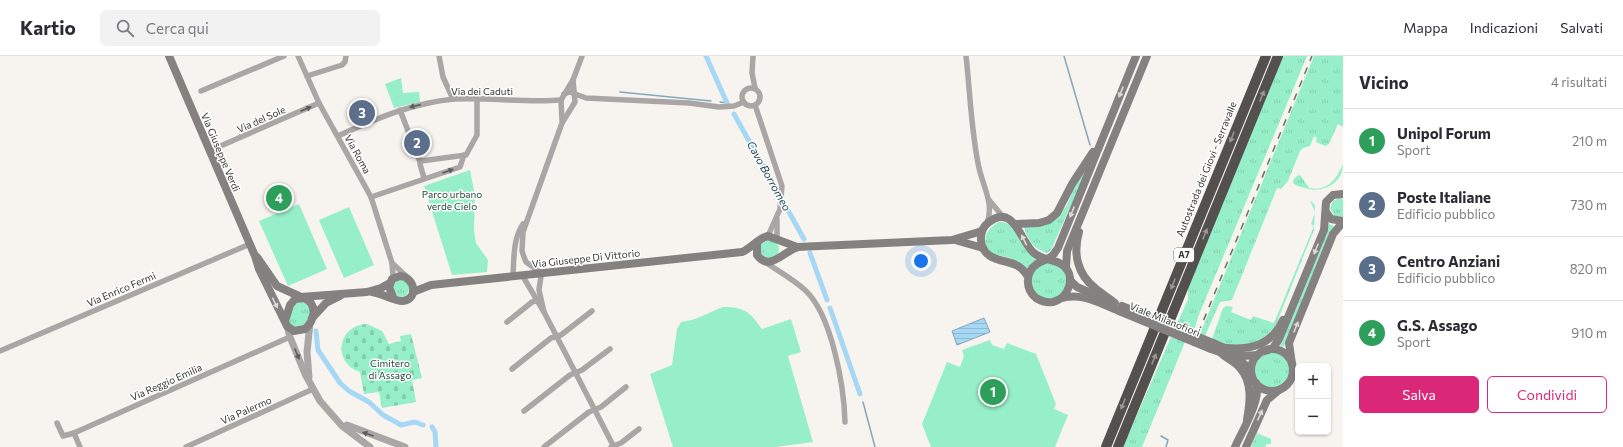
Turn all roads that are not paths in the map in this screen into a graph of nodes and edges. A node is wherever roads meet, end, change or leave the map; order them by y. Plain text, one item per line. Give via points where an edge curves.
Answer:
1 (169, 56) edge
2 (284, 56) edge
3 (298, 56) edge
4 (346, 56) edge
5 (439, 56) edge
6 (582, 56) edge
7 (753, 56) edge
8 (966, 56) edge
9 (1136, 56) edge
10 (1147, 56) edge
11 (1260, 56) edge
12 (1266, 56) edge
13 (1278, 56) edge
14 (752, 73) junction
15 (308, 76) junction
16 (573, 80) junction
17 (748, 88) junction
18 (755, 88) junction
19 (201, 91) dead end
20 (574, 94) junction
21 (586, 98) junction
22 (477, 99) junction
23 (453, 100) junction
24 (562, 100) junction
25 (744, 102) junction
26 (319, 103) junction
27 (755, 105) junction
28 (572, 106) junction
29 (400, 110) junction
30 (562, 123) junction
31 (1238, 123) junction
32 (338, 136) junction
33 (1103, 138) junction
34 (209, 151) junction
35 (464, 155) junction
36 (420, 162) junction
37 (424, 178) junction
38 (1341, 192) edge
39 (370, 197) junction
40 (988, 198) junction
41 (1087, 202) junction
42 (1326, 212) junction
43 (777, 217) junction
44 (1004, 218) junction
45 (525, 221) junction
46 (1343, 222) edge
47 (987, 223) junction
48 (1016, 224) junction
49 (982, 231) junction
50 (768, 236) junction
51 (778, 240) junction
52 (952, 240) junction
53 (757, 243) junction
54 (250, 244) junction
55 (797, 247) junction
56 (983, 248) junction
57 (742, 252) junction
58 (255, 256) junction
59 (780, 257) junction
60 (762, 260) junction
61 (1047, 260) junction
62 (526, 262) junction
63 (392, 263) junction
64 (514, 264) junction
65 (1066, 268) junction
66 (777, 271) junction
67 (540, 272) junction
68 (517, 275) junction
69 (1028, 277) junction
70 (410, 280) junction
71 (1070, 280) junction
72 (390, 283) junction
73 (431, 285) junction
74 (529, 285) junction
75 (539, 285) junction
76 (367, 292) junction
77 (413, 292) junction
78 (1298, 293) junction
79 (345, 294) junction
80 (301, 297) junction
81 (393, 298) junction
82 (1061, 298) junction
83 (539, 300) junction
84 (1119, 307) junction
85 (592, 311) dead end
86 (311, 321) junction
87 (507, 322) dead end
88 (286, 323) junction
89 (303, 330) junction
90 (557, 336) junction
91 (290, 338) junction
92 (610, 349) dead end
93 (1223, 350) junction
94 (0, 351) edge
95 (1261, 353) junction
96 (1292, 364) junction
97 (512, 369) dead end
98 (576, 373) junction
99 (1254, 379) junction
100 (310, 381) junction
101 (626, 387) dead end
102 (1281, 388) junction
103 (313, 389) junction
104 (595, 409) junction
105 (524, 411) dead end
106 (329, 412) junction
107 (1247, 420) junction
108 (845, 422) dead end
109 (57, 423) dead end
110 (639, 429) dead end
111 (74, 432) junction
112 (80, 447) edge
113 (186, 447) edge
114 (370, 447) edge
115 (404, 447) edge
116 (544, 447) edge
117 (613, 447) edge
118 (1106, 447) edge
119 (1118, 447) edge
120 (1235, 447) edge
121 (1246, 447) edge

1 - 34 main road, Via Giuseppe Verdi
2 - 19 street
3 - 15 street, Via Roma
4 - 15 street via 342,65
5 - 23 street via 442,77
6 - 16 street
7 - 14 street
8 - 40 street via 978,164
9 -> 33 main road
10 - 41 main road
11 - 31 highway
12 - 31 highway, Autostrada dei Giovi - Serravalle / A7
119 -> 13 highway, A7
14 - 17 street
14 - 18 street
15 - 26 street, Via Roma
16 - 20 street
16 - 24 street
17 - 18 street
17 - 25 street via 742,94
18 - 27 street via 760,92 761,98
20 - 21 street
20 - 24 street via 570,92
20 - 28 street via 576,99
21 - 25 street via 719,107
21 - 28 street
22 - 23 street, Via dei Caduti
22 - 24 street, Via dei Caduti
22 - 35 street via 477,135
23 -> 29 street, Via dei Caduti
24 - 28 street via 567,108
24 - 30 street
25 - 27 street via 749,106
26 - 32 street, Via Roma
34 -> 26 street, Via del Sole
27 - 43 street via 780,176 782,190
28 - 30 street
29 - 32 street, Via dei Caduti
29 - 36 street
30 - 45 street
31 -> 118 highway, Autostrada dei Giovi - Serravalle / A7
32 - 39 street, Via Roma
33 - 48 main road via 1072,184 1057,213 1049,220 1039,223
33 -> 61 main road via 1058,248
34 - 54 main road, Via Giuseppe Verdi
35 - 36 street via 426,159
37 -> 35 street via 460,167
36 - 37 street
37 - 39 street
38 - 42 main road via 1326,202
39 - 63 street, Via Roma
40 - 44 street
40 - 47 street via 990,211
41 - 65 main road via 1067,251
41 - 84 main road via 1086,216 1078,239 1078,262 1087,280
42 - 46 main road via 1331,219
42 -> 78 main road via 1324,230
43 - 50 street
43 - 51 street
44 - 47 main road
44 - 48 main road
45 - 62 street via 522,251
45 - 64 street via 518,232
96 -> 46 main road via 1289,343 1333,234
47 - 49 main road
61 -> 48 main road via 1038,257 1030,249
49 - 52 main road
49 - 56 main road via 980,239
50 - 51 main road
50 - 53 main road via 761,238
51 - 55 main road
51 - 59 main road via 782,249
52 - 55 main road
52 - 56 main road
53 - 57 main road, Via Giuseppe Di Vittorio
53 - 60 main road via 756,251
54 - 58 main road, Via Giuseppe Verdi
54 - 94 street, Via Enrico Fermi
55 - 59 main road
56 - 69 main road via 993,257 1017,266
57 - 60 main road, Via Giuseppe Di Vittorio
57 - 67 main road, Via Giuseppe Di Vittorio
58 - 80 main road, Via Giuseppe Verdi via 265,266 277,286
58 -> 88 main road, Via Giuseppe Verdi
59 - 60 main road via 773,262
59 - 66 street
60 - 66 street
61 - 65 main road via 1056,261
61 - 69 main road via 1036,264
62 - 64 street via 518,261
62 - 67 street
63 - 70 street, Via Roma
63 - 72 street, Via Roma via 393,275
64 - 68 street
65 - 71 main road
66 - 108 street via 804,290 818,307 826,325 840,378
67 - 68 main road, Via Giuseppe Di Vittorio
67 - 75 street
68 - 73 main road, Via Giuseppe Di Vittorio
68 - 74 street
69 - 82 main road via 1029,289 1038,299 1052,302
70 - 72 main road via 398,276
70 - 73 main road, Via Giuseppe Di Vittorio
70 - 77 main road
71 - 82 main road via 1068,289
71 - 84 main road, Viale Milanofiori via 1083,290
72 - 76 main road
72 - 81 main road via 389,291
73 - 77 main road, Via Giuseppe Di Vittorio
74 - 75 street
74 - 83 street
75 - 83 street
76 - 79 main road
76 - 81 main road
77 - 81 main road via 404,300
78 - 93 main road via 1288,307 1281,324 1265,342 1248,349
78 - 95 main road via 1279,339 1273,348
79 - 80 main road
79 - 86 main road via 326,303
80 - 86 main road via 312,303 314,310
80 - 88 main road via 292,302 287,312
82 - 84 main road, Viale Milanofiori via 1071,295 1082,296
83 - 87 street via 532,302
83 - 90 street
84 - 93 main road, Viale Milanofiori, bridge
85 - 90 street
86 - 89 main road
86 - 100 street via 307,352
88 - 89 main road via 294,331
88 - 91 street
89 - 91 street
90 - 97 street
90 - 98 street
91 -> 100 street
91 - 111 street, Via Reggio Emilia
92 - 98 street
93 - 95 main road, Viale Milanofiori via 1243,356
93 - 99 main road, Viale Milanofiori via 1249,367
93 - 107 main road via 1242,369 1246,379 1250,393
95 - 96 main road via 1272,349 1281,352
95 - 99 main road via 1252,367
96 - 102 main road via 1291,378
98 - 104 street
98 - 105 street
99 - 102 main road via 1266,390
99 - 107 main road via 1258,391
100 - 103 street
101 - 104 street
121 -> 102 main road via 1267,400
103 - 106 street
103 - 113 street, Via Palermo
104 - 116 street
104 - 117 street
106 - 114 street via 342,426
115 -> 106 street via 350,428
107 - 120 main road
109 - 111 street via 63,436
110 - 117 street
111 - 112 street

